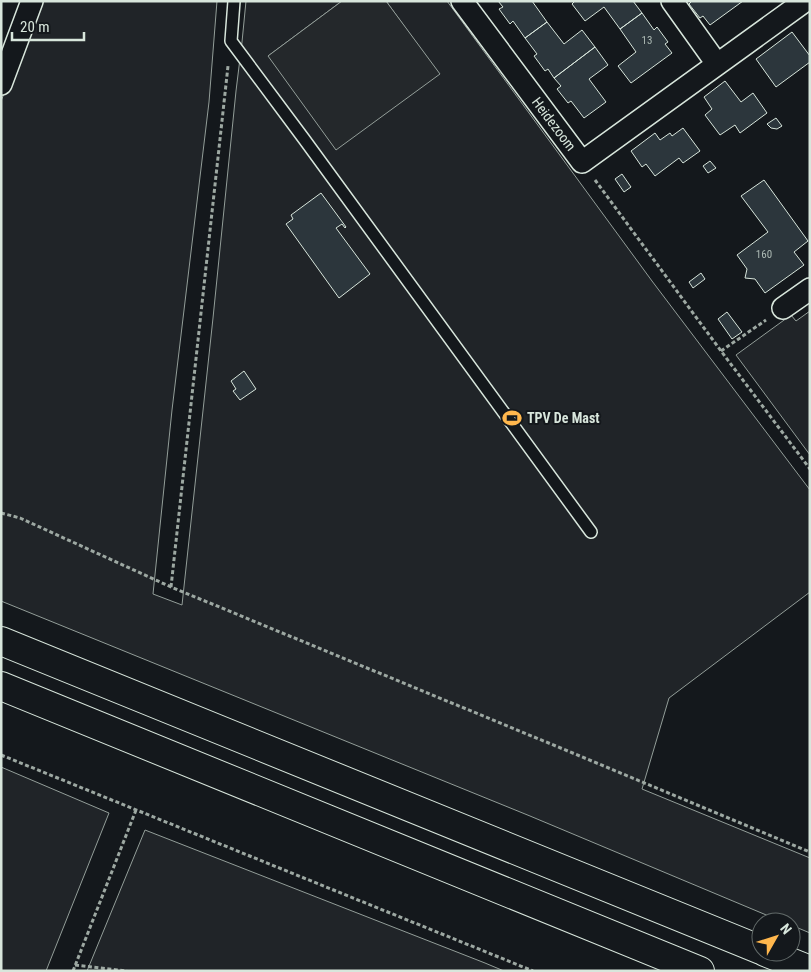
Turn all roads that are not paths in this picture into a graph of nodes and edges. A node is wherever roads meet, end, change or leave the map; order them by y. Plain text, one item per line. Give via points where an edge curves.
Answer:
1 (32, 1) edge
2 (234, 1) edge
3 (462, 1) edge
4 (672, 1) edge
5 (805, 1) edge
6 (717, 64) junction
7 (1, 84) edge
8 (810, 289) edge
9 (783, 308) road end
10 (590, 532) dead end
11 (1, 641) edge
12 (1, 686) edge
13 (751, 946) edge
14 (790, 962) edge
15 (810, 970) edge
16 (700, 971) edge

1 - 7 street
2 - 10 lane via 231,41
3 - 6 street, Heidezoom via 582,162
4 - 6 street
5 - 6 street, Heidezoom
8 - 9 street
11 - 13 highway
12 - 16 highway
14 - 15 highway

